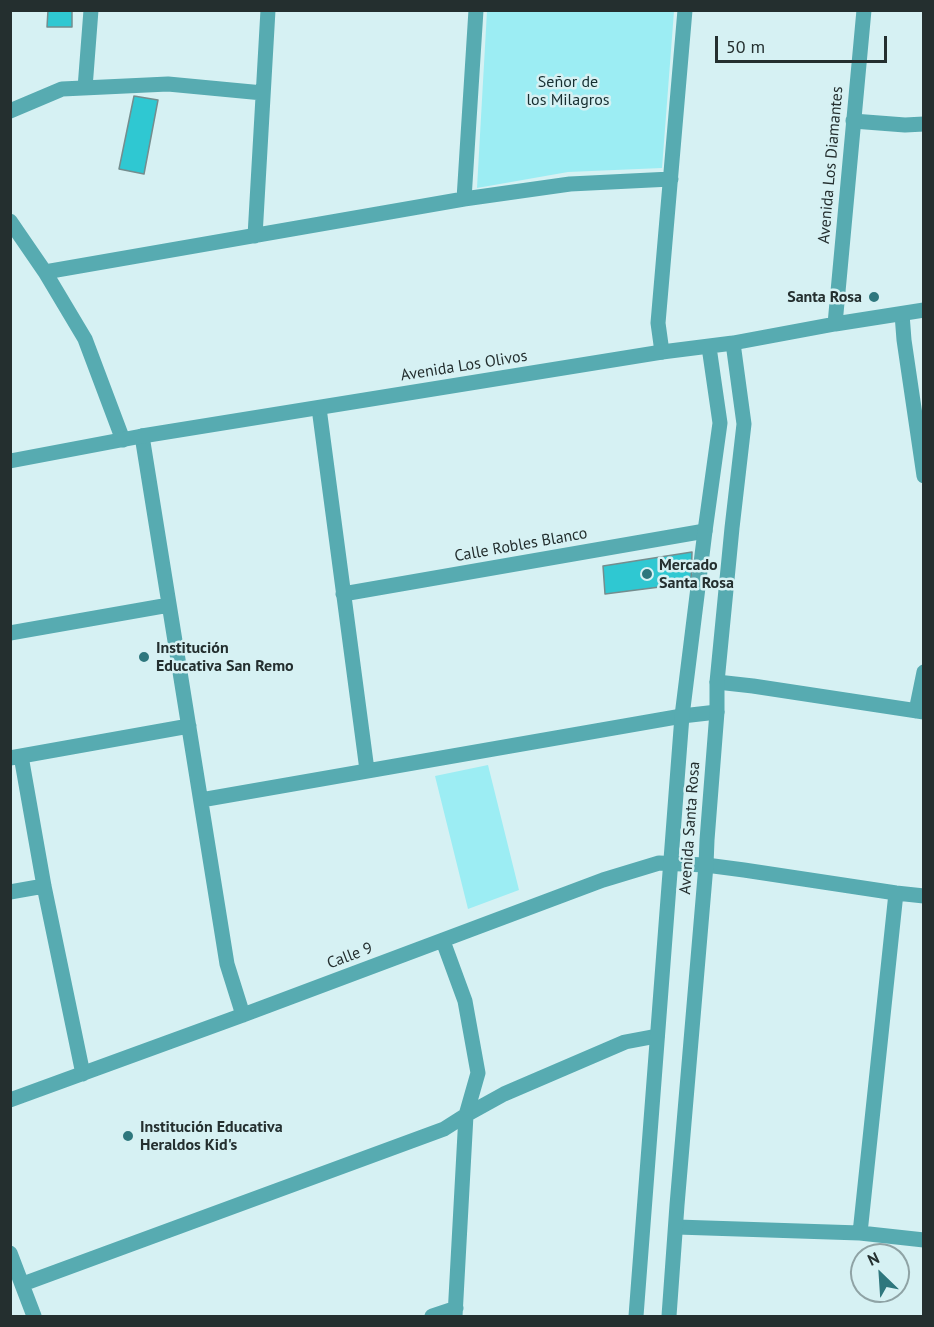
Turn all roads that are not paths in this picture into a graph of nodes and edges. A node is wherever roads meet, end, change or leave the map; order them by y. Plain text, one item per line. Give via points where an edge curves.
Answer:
1 (90, 10) edge
2 (268, 10) edge
3 (476, 10) edge
4 (685, 10) edge
5 (864, 10) edge
6 (85, 88) junction
7 (263, 93) junction
8 (10, 111) edge
9 (853, 121) junction
10 (924, 124) edge
11 (671, 179) junction
12 (464, 199) junction
13 (10, 221) edge
14 (255, 236) junction
15 (45, 272) junction
16 (924, 310) edge
17 (902, 314) junction
18 (835, 324) junction
19 (733, 344) junction
20 (709, 347) junction
21 (662, 352) junction
22 (319, 408) junction
23 (142, 436) junction
24 (123, 440) junction
25 (10, 461) edge
26 (924, 476) edge
27 (705, 531) junction
28 (343, 594) junction
29 (169, 605) junction
30 (10, 633) edge
31 (924, 672) edge
32 (717, 682) junction
33 (920, 711) edge
34 (717, 712) junction
35 (682, 716) junction
36 (189, 726) junction
37 (16, 757) edge
38 (367, 770) junction
39 (201, 800) junction
40 (670, 863) junction
41 (706, 866) junction
42 (44, 886) junction
43 (10, 892) edge
44 (896, 893) junction
45 (924, 896) edge
46 (443, 940) junction
47 (243, 1015) junction
48 (657, 1036) junction
49 (83, 1074) junction
50 (10, 1100) edge
51 (465, 1115) junction
52 (677, 1227) junction
53 (860, 1233) junction
54 (924, 1240) edge
55 (10, 1253) edge
56 (23, 1284) junction
57 (456, 1312) edge
58 (34, 1317) edge
59 (432, 1317) edge
60 (636, 1317) edge
61 (669, 1317) edge

1 - 6 street
2 - 7 street
3 - 12 street
4 - 11 street
5 - 9 street, Avenida Los Diamantes
6 - 7 street via 168,84
6 - 8 street via 62,89
7 - 14 street
9 - 10 street
9 - 18 street, Avenida Los Diamantes
11 - 12 street via 570,184
11 - 21 street via 658,323
12 - 14 street
13 - 15 street
14 - 15 street
15 - 24 street via 85,339
16 - 17 street, Avenida Los Olivos
17 - 18 street, Avenida Los Olivos
17 - 26 street
18 - 19 street, Avenida Los Olivos
19 - 20 street, Avenida Los Olivos
19 - 32 street, Avenida Santa Rosa via 744,424
20 - 21 street, Avenida Los Olivos
20 - 27 street, Avenida Santa Rosa via 720,423
21 - 22 street, Avenida Los Olivos
22 - 23 street, Avenida Los Olivos
22 - 28 street
23 - 24 street, Avenida Los Olivos
23 - 29 street
24 - 25 street, Avenida Los Olivos
27 - 28 street, Calle Robles Blanco
27 - 35 street, Avenida Santa Rosa
28 - 38 street
29 - 30 street
29 - 36 street
31 - 33 street
32 - 33 street
32 - 34 street, Avenida Santa Rosa
34 - 35 street
34 - 41 street, Avenida Santa Rosa
35 - 38 street
35 - 40 street, Avenida Santa Rosa
36 - 37 street
36 - 39 street
37 - 42 street
38 - 39 street
39 - 47 street via 227,964
40 - 41 street, Calle 9
40 - 46 street, Calle 9 via 603,880
40 - 48 street, Avenida Santa Rosa
41 - 44 street, Calle 9
41 - 52 street, Avenida Santa Rosa
42 - 43 street
42 - 49 street
44 - 45 street, Calle 9
44 - 53 street
46 - 47 street, Calle 9
46 - 51 street via 465,1001 478,1073
47 - 49 street, Calle 9
48 - 51 street via 626,1042 504,1094
48 - 60 street, Avenida Santa Rosa
49 - 50 street, Calle 9
51 - 56 street via 444,1129
51 - 57 street
52 - 53 street
52 - 61 street, Avenida Santa Rosa
53 - 54 street
55 - 56 street
56 - 58 street
57 - 59 street

